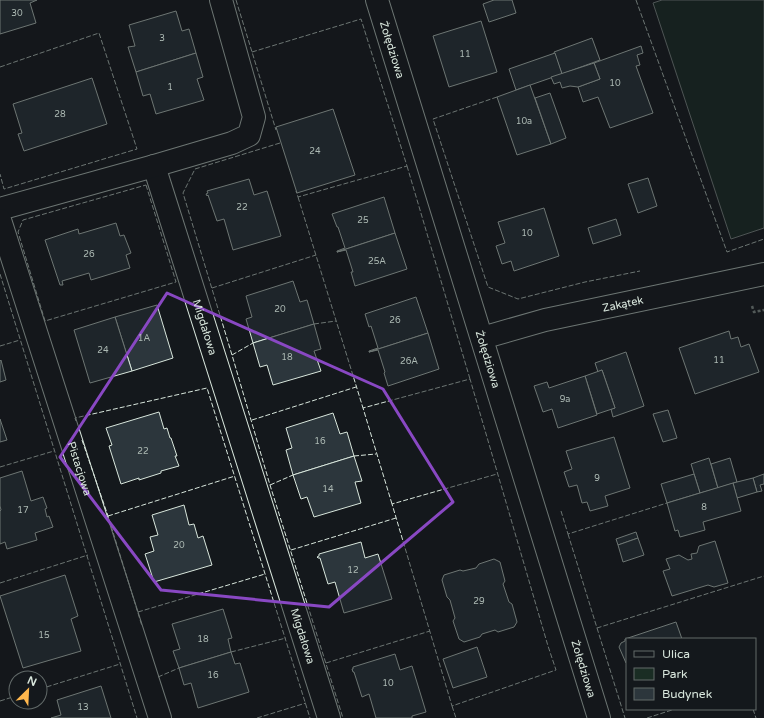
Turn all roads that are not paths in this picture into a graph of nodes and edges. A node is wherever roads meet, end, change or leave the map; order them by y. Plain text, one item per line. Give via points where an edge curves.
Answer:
1 (221, 0) edge
2 (377, 0) edge
3 (154, 166) junction
4 (0, 209) edge
5 (0, 220) edge
6 (764, 274) edge
7 (482, 338) junction
8 (160, 718) edge
9 (329, 718) edge
10 (599, 718) edge

1 - 3 street via 254,117 249,135 232,143
2 - 7 street, Żołędziowa
3 - 4 street
3 - 9 street, Migdałowa
5 - 8 street, Pistacjowa
6 - 7 street, Zakątek via 545,320
7 - 10 street, Żołędziowa

